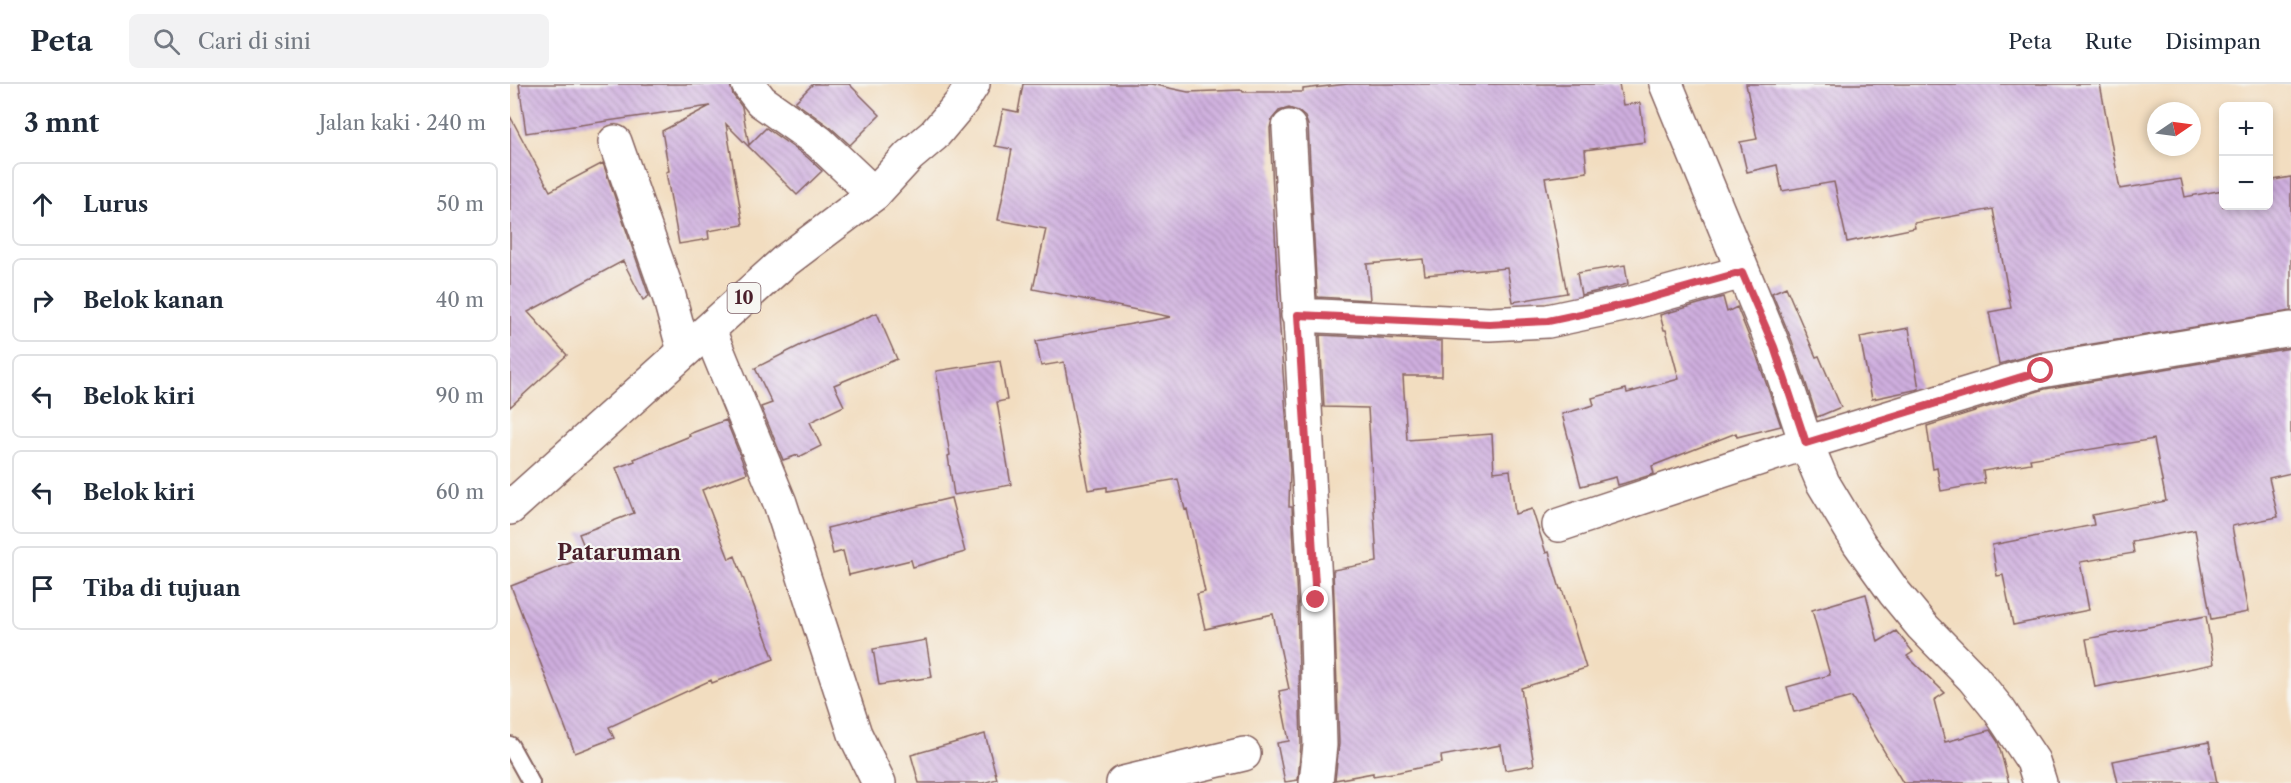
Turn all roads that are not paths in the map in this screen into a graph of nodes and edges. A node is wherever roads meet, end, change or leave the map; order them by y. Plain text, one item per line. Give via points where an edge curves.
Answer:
1 (748, 84) edge
2 (973, 84) edge
3 (1666, 84) edge
4 (1288, 127) dead end
5 (615, 142) dead end
6 (874, 194) junction
7 (1742, 272) junction
8 (1298, 315) junction
9 (2291, 329) edge
10 (709, 330) junction
11 (684, 351) junction
12 (1806, 443) junction
13 (510, 508) edge
14 (1559, 525) dead end
15 (510, 745) edge
16 (1244, 754) dead end
17 (531, 783) edge
18 (879, 783) edge
19 (1123, 783) edge
20 (1316, 783) edge
21 (2040, 783) edge

1 - 6 main road via 761,101 819,142
2 - 6 main road, 10 via 934,135
3 - 7 main road
4 - 8 main road
5 - 11 main road
6 - 10 main road, 10 via 785,261
7 - 8 main road via 1628,304 1548,321 1489,324
7 - 12 main road via 1774,347
8 - 20 main road via 1316,600 1320,746
9 - 12 main road via 2041,371
10 - 11 main road, 10
10 - 18 main road via 780,503 855,734
11 - 13 main road, 10
12 - 14 main road
12 - 21 main road via 1823,483 1859,543 1922,626 1999,710 2033,761
15 - 17 lane
16 - 19 main road

